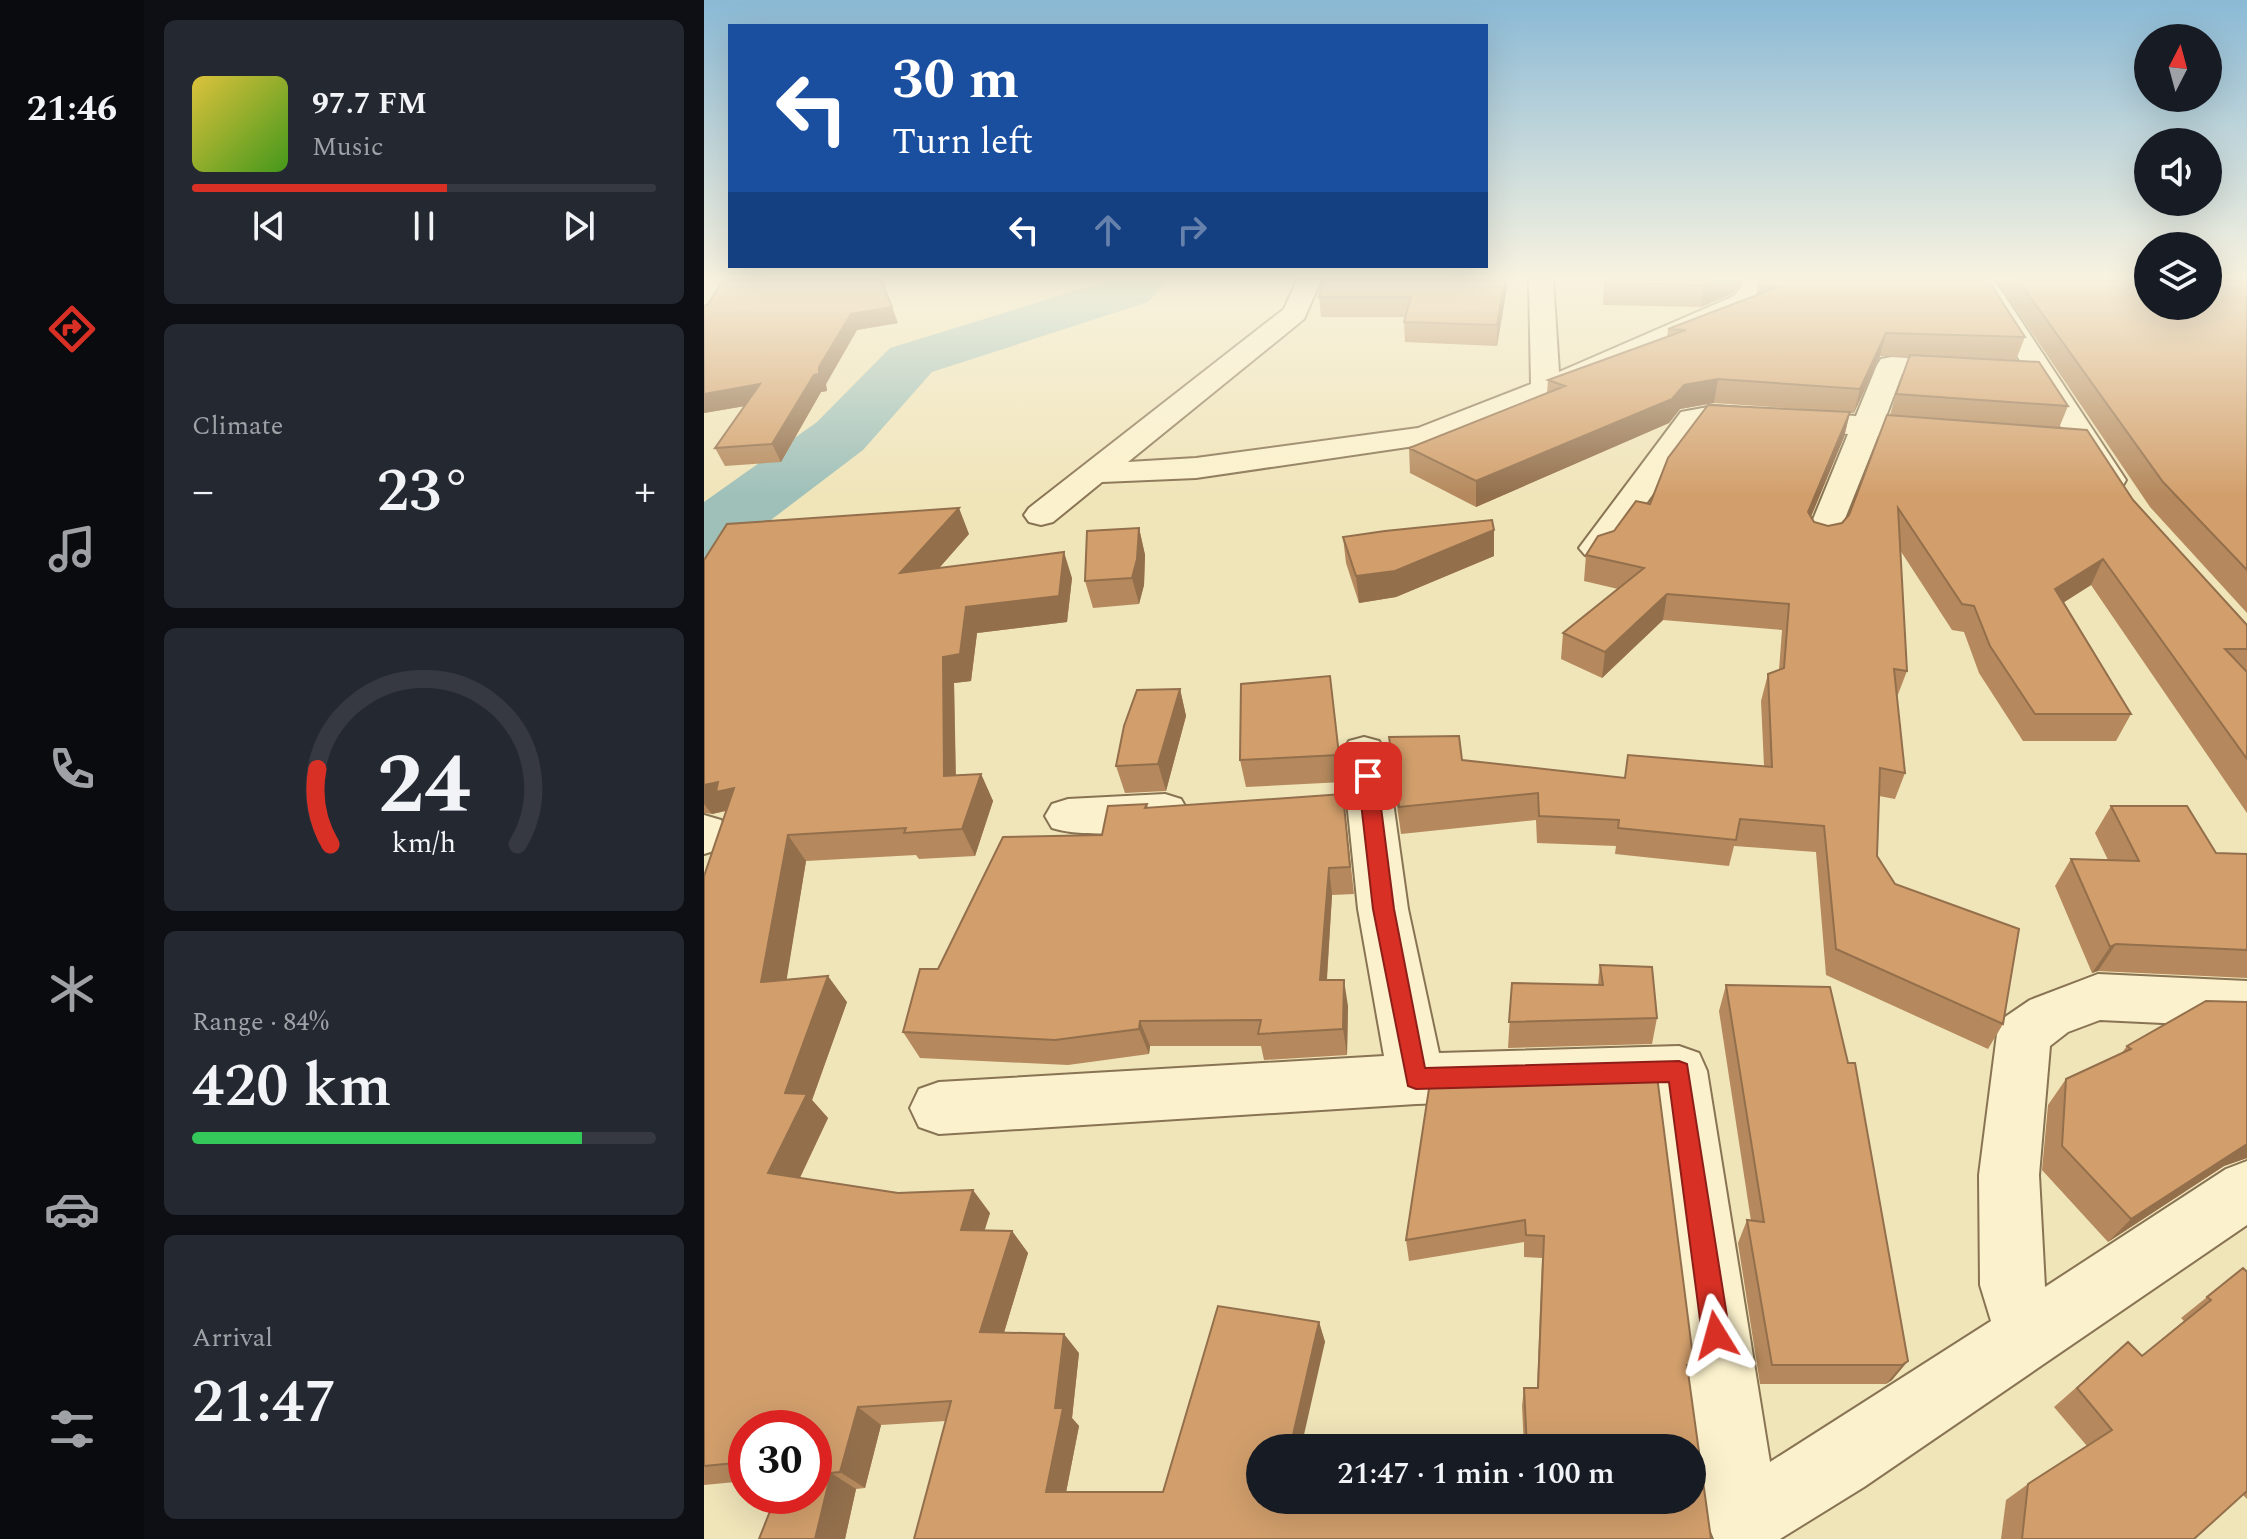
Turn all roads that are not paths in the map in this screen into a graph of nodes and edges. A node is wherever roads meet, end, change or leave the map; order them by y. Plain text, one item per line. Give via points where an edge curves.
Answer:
1 (1246, 352) edge
2 (1544, 352) edge
3 (1628, 352) edge
4 (2010, 352) edge
5 (2018, 371) junction
6 (1546, 388) junction
7 (1864, 427) junction
8 (1975, 435) edge
9 (2055, 441) edge
10 (2087, 443) junction
11 (1095, 473) junction
12 (2126, 504) edge
13 (1041, 515) dead end
14 (1822, 539) edge
15 (1597, 548) edge
16 (1364, 752) dead end
17 (1371, 800) junction
18 (1323, 803) edge
19 (1212, 808) edge
20 (1068, 816) dead end
21 (2247, 1004) edge
22 (1416, 1079) junction
23 (939, 1108) dead end
24 (2247, 1190) edge
25 (2029, 1336) junction
26 (1744, 1529) edge

1 - 11 street
2 - 6 street
3 - 6 street
4 - 5 street
5 - 7 street via 1891,365
5 - 10 street
6 - 11 street via 1424,436 1196,468
7 - 8 street
7 - 14 street
7 - 15 street via 1714,415 1692,418
9 - 10 street
10 - 12 street
11 - 13 street
16 - 17 street
17 - 18 street
17 - 22 street via 1383,909
19 - 20 street
21 - 25 street via 2098,997 2049,1016 2024,1034 2009,1175 2012,1285
22 - 23 street
22 - 26 street via 1679,1071
24 - 25 street
25 - 26 street

